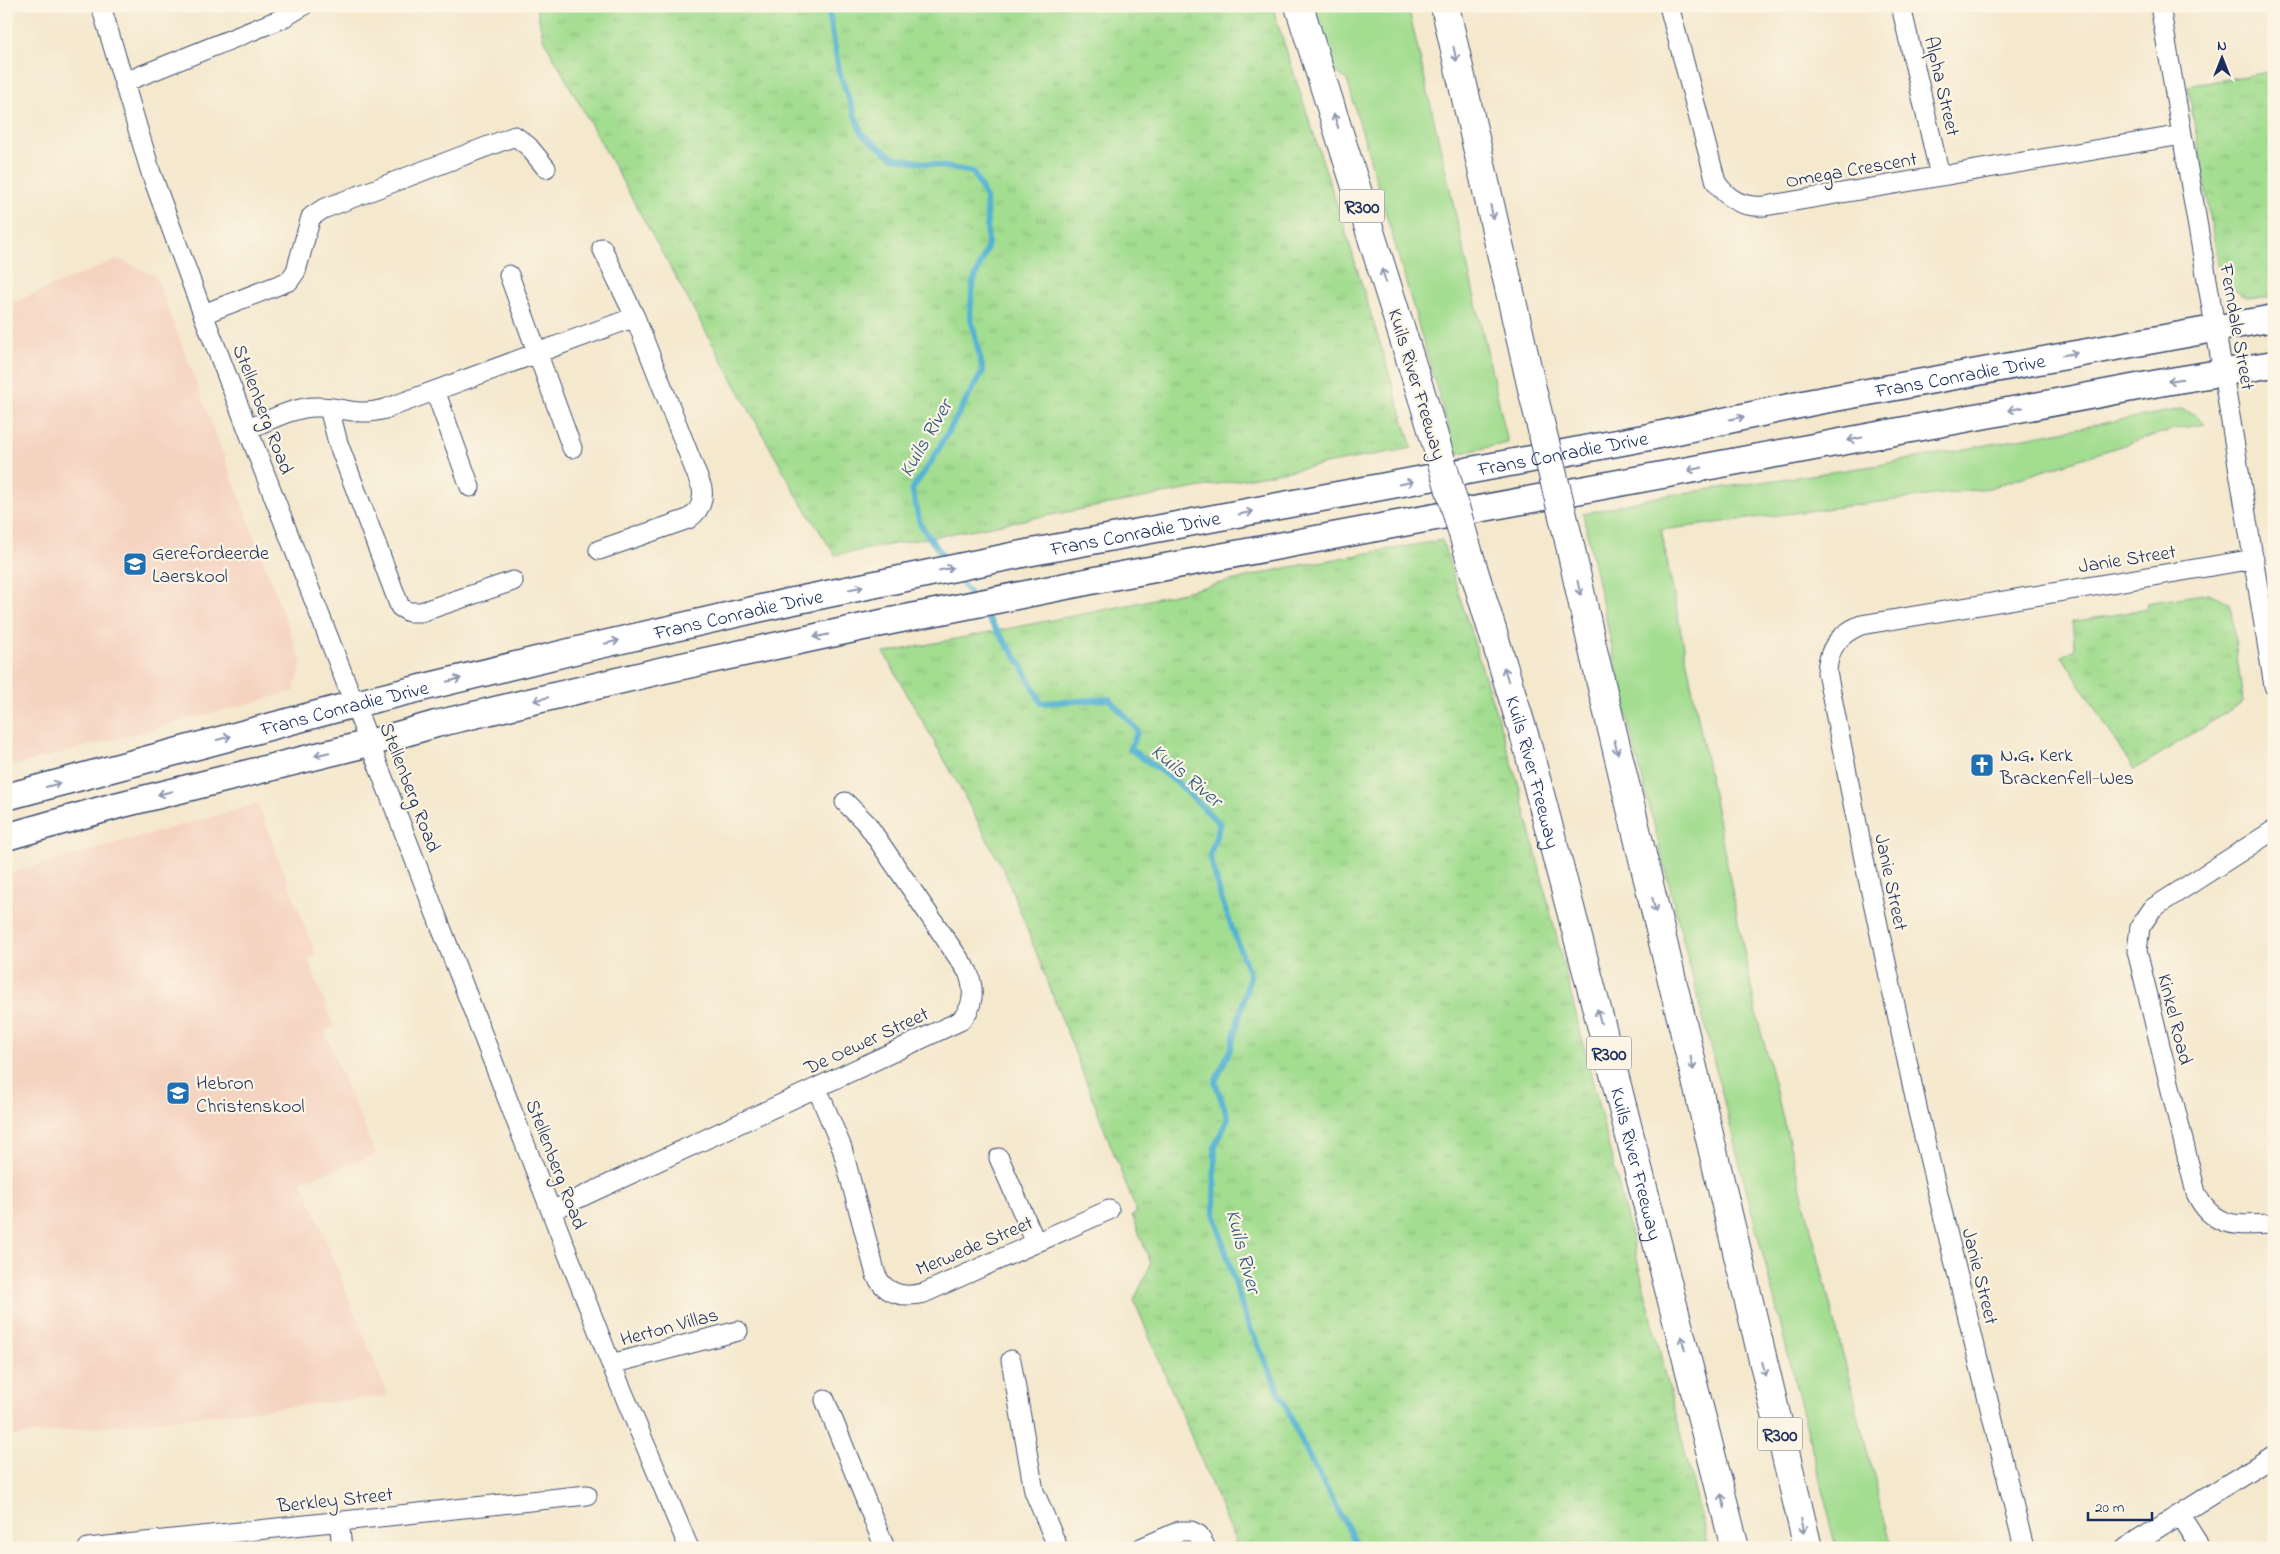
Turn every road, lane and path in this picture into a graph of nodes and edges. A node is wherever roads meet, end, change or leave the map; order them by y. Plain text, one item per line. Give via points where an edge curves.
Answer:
1 (101, 6) edge
2 (303, 6) edge
3 (1299, 6) edge
4 (1445, 6) edge
5 (1669, 6) edge
6 (1901, 6) edge
7 (2160, 6) edge
8 (125, 82) junction
9 (2182, 135) junction
10 (546, 168) dead end
11 (1940, 176) junction
12 (602, 248) dead end
13 (509, 275) dead end
14 (203, 314) junction
15 (635, 317) junction
16 (2274, 318) edge
17 (2215, 328) junction
18 (536, 355) junction
19 (2274, 364) edge
20 (2223, 373) junction
21 (436, 392) junction
22 (329, 408) junction
23 (248, 429) junction
24 (572, 448) dead end
25 (470, 487) dead end
26 (599, 550) dead end
27 (2254, 559) junction
28 (513, 580) dead end
29 (2273, 676) edge
30 (355, 704) junction
31 (370, 743) junction
32 (6, 798) edge
33 (844, 802) dead end
34 (2274, 830) edge
35 (6, 837) edge
36 (817, 1088) junction
37 (999, 1158) dead end
38 (1109, 1210) dead end
39 (551, 1211) junction
40 (2274, 1224) edge
41 (1036, 1243) junction
42 (738, 1331) dead end
43 (1011, 1360) dead end
44 (611, 1364) junction
45 (825, 1400) dead end
46 (2274, 1455) edge
47 (587, 1495) dead end
48 (2180, 1515) junction
49 (339, 1521) junction
50 (88, 1548) edge
51 (342, 1548) edge
52 (689, 1548) edge
53 (885, 1548) edge
54 (1058, 1548) edge
55 (1141, 1548) edge
56 (1206, 1548) edge
57 (1735, 1548) edge
58 (1808, 1548) edge
59 (2024, 1548) edge
60 (2126, 1548) edge
61 (2201, 1548) edge

1 - 8 street, Stellenberg Road
2 - 8 street via 281,19
57 -> 3 highway, Kuils River Freeway / R300, bridge via 1526,741
4 -> 58 highway, R300, bridge via 1593,650
5 - 11 street, Omega Crescent via 1713,173 1729,198 1746,206 1765,206
6 - 11 street, Alpha Street
7 - 9 street, Ferndale Street
8 - 14 street, Stellenberg Road via 151,173
9 - 11 street, Omega Crescent
9 - 17 street, Ferndale Street
10 - 14 street via 515,136 323,210 311,217 296,271 287,283
12 - 15 street
13 - 18 street
14 - 23 street, Stellenberg Road
15 - 18 street
15 - 26 street via 702,488 702,501 699,509 688,519
16 - 17 street, Frans Conradie Drive
17 - 20 street, Ferndale Street
30 -> 17 street, Frans Conradie Drive via 578,650 992,560
18 - 21 street
18 - 24 street
19 - 20 street, Frans Conradie Drive
20 - 27 street, Ferndale Street
20 -> 31 street, Frans Conradie Drive via 2149,384 920,615 588,687
21 - 22 street via 367,413
21 - 25 street
22 - 23 street via 295,410
22 - 28 street via 338,443 400,607 409,612 421,612
23 - 30 street, Stellenberg Road
27 - 29 street, Ferndale Street
27 - 59 street, Janie Street via 1861,625 1839,639 1827,663 1866,869 1918,1112
30 - 31 street, Stellenberg Road
32 -> 30 street, Frans Conradie Drive
31 -> 35 street, Frans Conradie Drive via 115,806
31 - 39 street, Stellenberg Road
33 - 36 street, De Oewer Street via 867,824 968,972 973,998 968,1012 960,1021
34 - 40 street, Kinkel Road via 2153,908 2140,926 2137,950 2193,1184 2200,1201 2211,1215 2228,1224
36 - 39 street, De Oewer Street
36 - 41 street, Merwede Street via 842,1148 876,1275 889,1290 900,1296 924,1293
37 - 41 street
38 - 41 street, Merwede Street
39 - 44 street, Stellenberg Road
42 - 44 street, Herton Villas
43 - 54 street via 1034,1491
44 - 52 street, Stellenberg Road
45 - 53 street
46 - 48 street
47 - 49 street, Berkley Street
48 - 60 street
48 - 61 street
49 - 50 street, Berkley Street
49 - 51 street
55 - 56 street via 1187,1530 1199,1535

